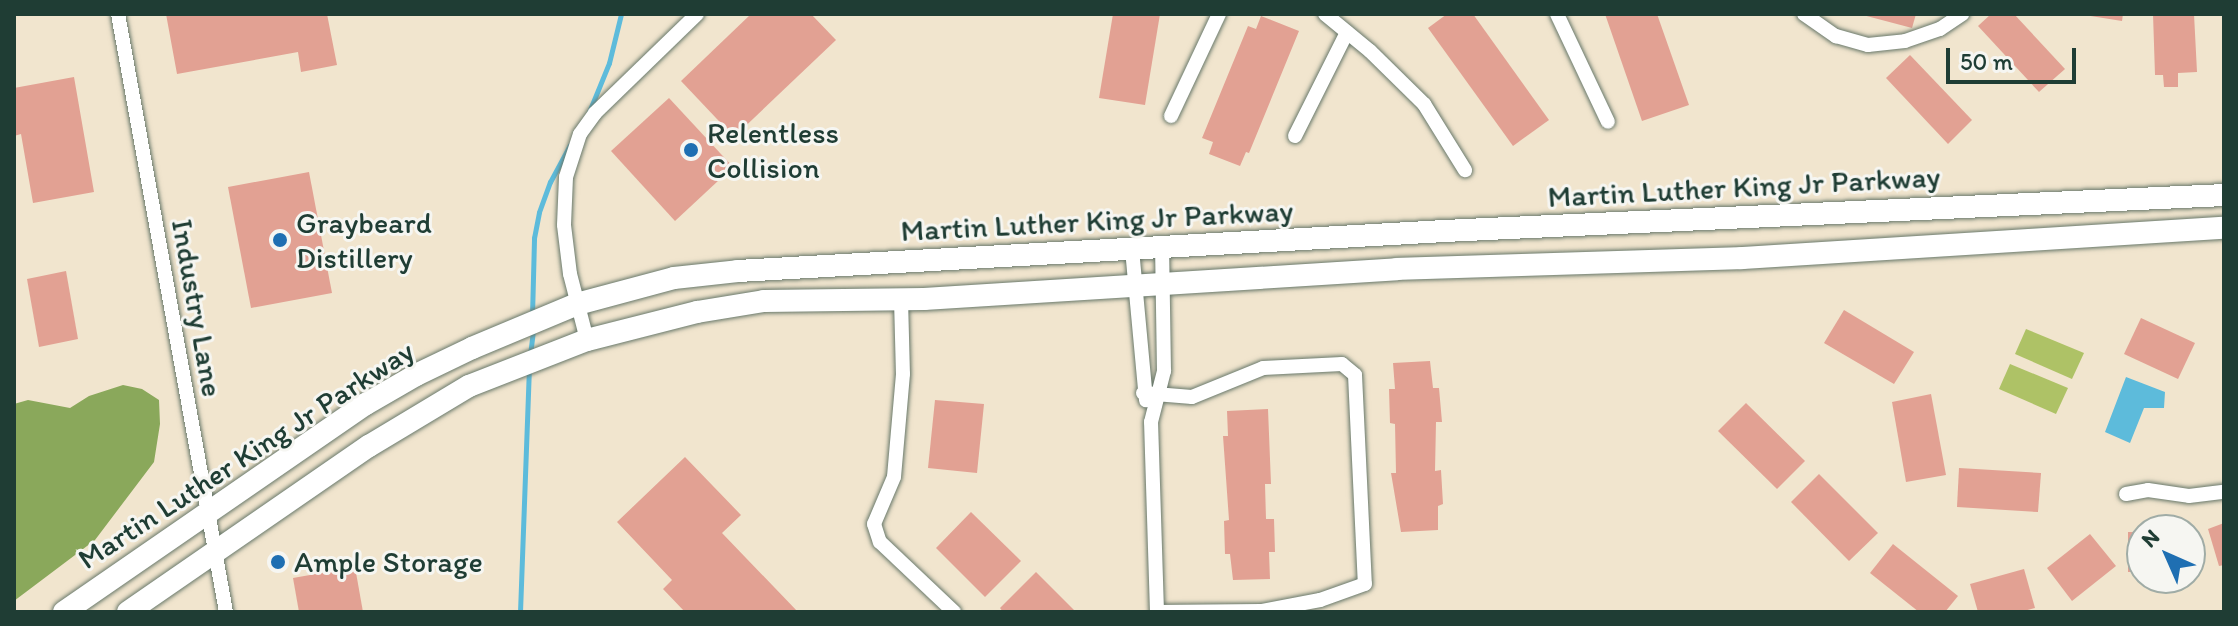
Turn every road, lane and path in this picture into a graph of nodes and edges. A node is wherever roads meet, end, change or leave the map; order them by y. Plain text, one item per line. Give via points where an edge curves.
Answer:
1 (118, 14) edge
2 (697, 14) edge
3 (1219, 14) edge
4 (1325, 14) edge
5 (1557, 14) edge
6 (1804, 14) edge
7 (1962, 14) edge
8 (1347, 32) junction
9 (1171, 116) dead end
10 (1608, 122) dead end
11 (1295, 136) dead end
12 (1465, 170) dead end
13 (2224, 195) edge
14 (2224, 228) edge
15 (1162, 248) junction
16 (1132, 249) junction
17 (1163, 285) junction
18 (1135, 287) junction
19 (901, 299) junction
20 (577, 304) junction
21 (587, 340) junction
22 (1143, 393) junction
23 (1160, 394) junction
24 (1151, 411) junction
25 (2224, 492) edge
26 (2126, 494) dead end
27 (207, 514) junction
28 (215, 551) junction
29 (64, 612) edge
30 (128, 612) edge
31 (226, 612) edge
32 (954, 612) edge
33 (1157, 612) edge

1 - 27 street, Industry Lane
2 - 20 street via 580,134 563,197 566,254
3 - 9 street
4 - 8 street
5 - 10 street
6 - 7 street via 1836,36 1868,45 1905,41 1940,29
8 - 11 street
8 - 12 street via 1424,104
13 - 15 main road, Martin Luther King Jr Parkway
14 - 17 main road, Martin Luther King Jr Parkway via 1742,258 1470,266
15 - 16 main road, Martin Luther King Jr Parkway
15 - 17 street
16 - 18 street
16 - 20 main road, Martin Luther King Jr Parkway via 738,271 674,278
17 - 18 main road, Martin Luther King Jr Parkway
17 - 23 street
18 - 19 main road, Martin Luther King Jr Parkway
18 - 22 street
19 - 21 main road, Martin Luther King Jr Parkway via 764,301
19 - 32 street via 903,374 894,477 874,524 880,542
20 - 21 street
20 - 27 main road, Martin Luther King Jr Parkway via 416,375
21 - 28 main road, Martin Luther King Jr Parkway via 515,366 431,406
22 - 23 street
22 - 24 street
23 - 24 street
23 - 33 street via 1192,397 1263,368 1342,364 1351,369 1365,584 1320,600 1261,611
24 - 33 street
25 - 26 street
27 - 28 street, Industry Lane
27 - 29 main road, Martin Luther King Jr Parkway
28 - 30 main road, Martin Luther King Jr Parkway
28 - 31 street, Industry Lane

